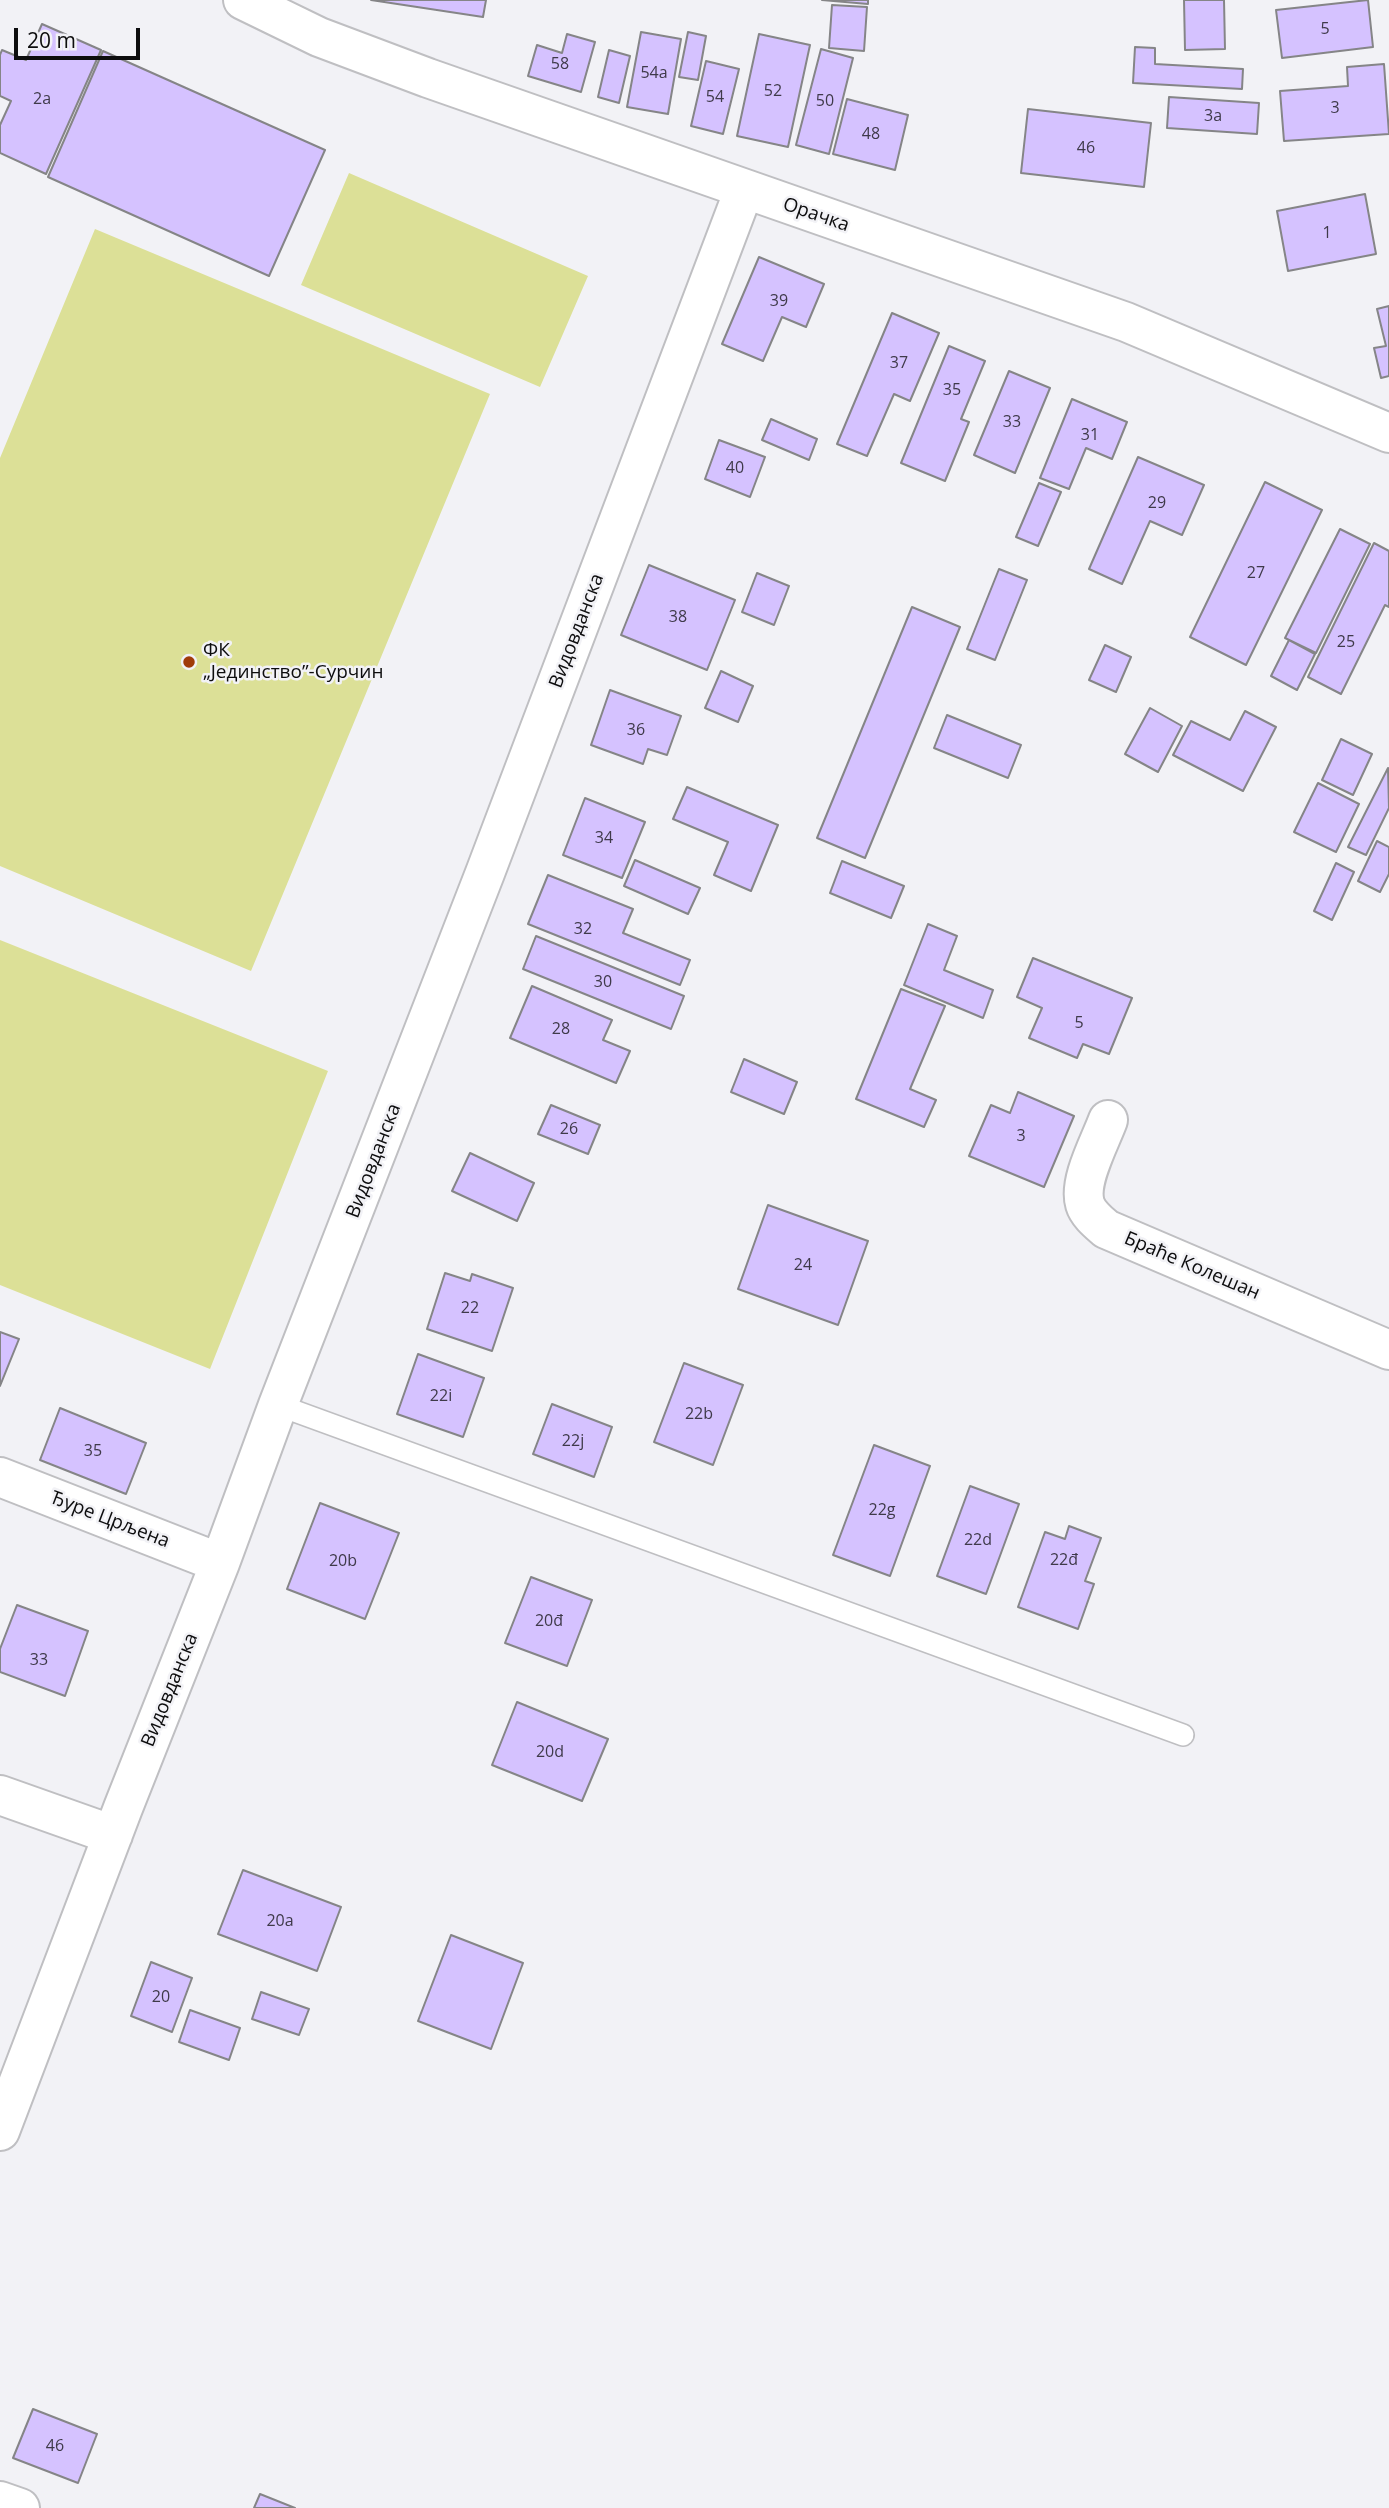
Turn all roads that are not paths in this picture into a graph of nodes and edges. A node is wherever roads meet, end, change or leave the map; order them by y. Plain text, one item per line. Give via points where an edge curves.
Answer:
1 (243, 0) edge
2 (744, 190) junction
3 (1389, 432) edge
4 (1108, 1120) dead end
5 (1389, 1350) edge
6 (278, 1405) junction
7 (0, 1477) edge
8 (220, 1563) junction
9 (1183, 1735) dead end
10 (0, 1795) edge
11 (113, 1835) junction
12 (0, 2131) edge
13 (0, 2501) edge
14 (20, 2508) edge

1 - 2 street, Орачка via 318,37
2 - 3 street, Орачка via 1126,322
2 - 6 street, Видовданска
4 - 5 street, Браће Колешан via 1084,1182 1085,1205 1106,1229
6 - 8 street, Видовданска
6 - 9 lane
7 - 8 street, Ђуре Црљена
8 - 11 street, Видовданска
10 - 11 street
11 - 12 street, Видовданска
13 - 14 street

